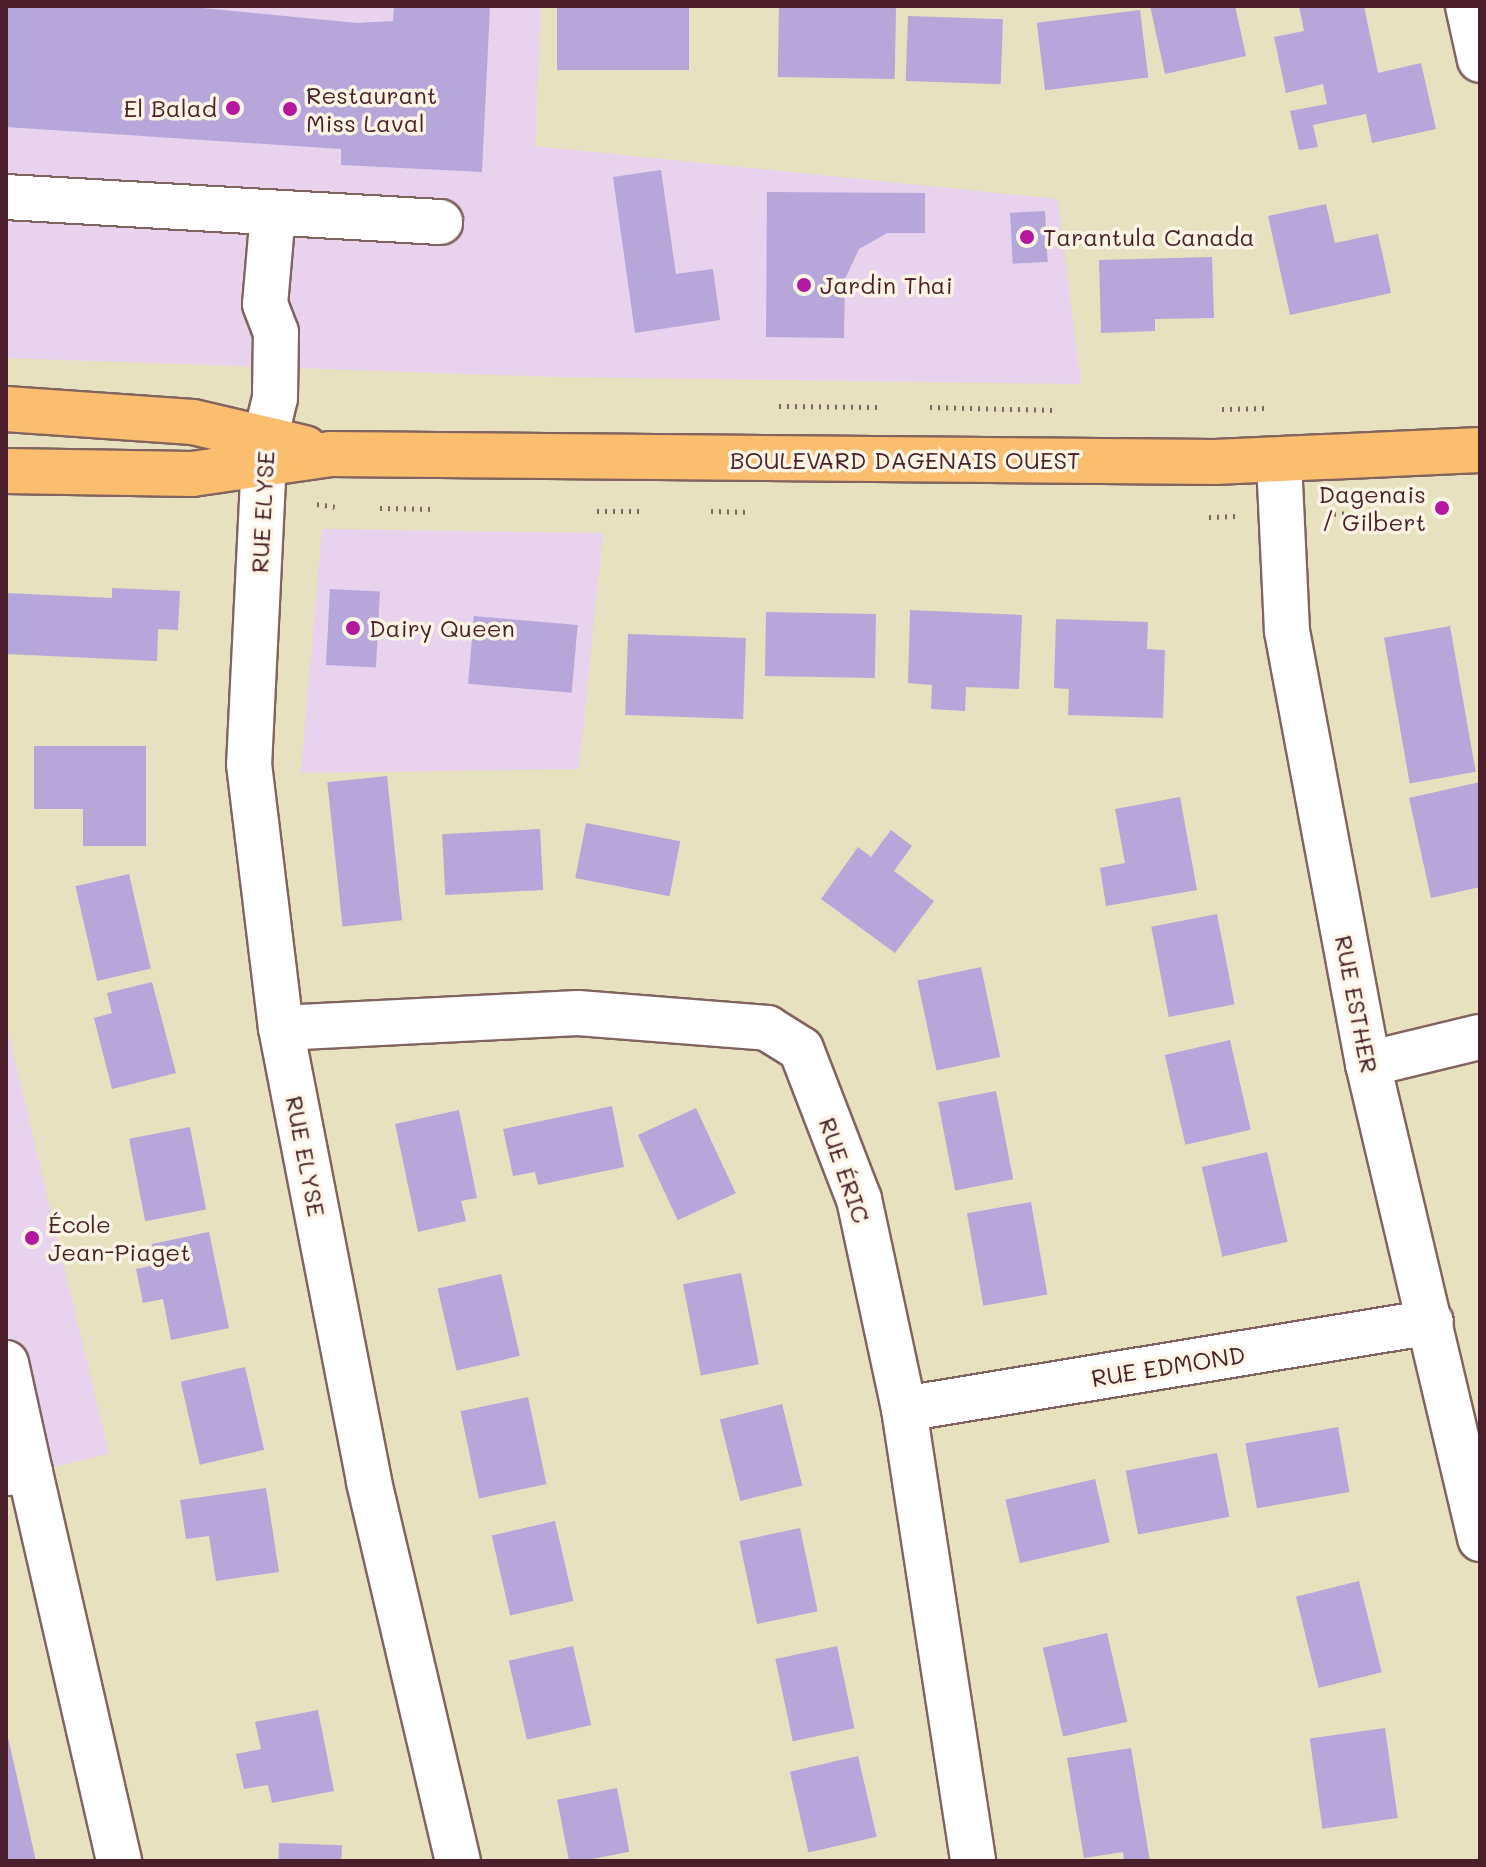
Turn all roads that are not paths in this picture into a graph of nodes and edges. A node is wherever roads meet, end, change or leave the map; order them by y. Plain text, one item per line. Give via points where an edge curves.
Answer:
1 (1468, 6) edge
2 (1480, 60) edge
3 (6, 197) edge
4 (273, 213) junction
5 (440, 222) dead end
6 (6, 409) edge
7 (1480, 450) edge
8 (265, 451) junction
9 (1279, 461) junction
10 (6, 471) edge
11 (281, 1028) junction
12 (1480, 1037) edge
13 (1368, 1064) junction
14 (1431, 1322) junction
15 (6, 1363) edge
16 (904, 1409) junction
17 (18, 1473) edge
18 (1480, 1539) edge
19 (119, 1861) edge
20 (458, 1861) edge
21 (973, 1861) edge

1 - 2 street
3 - 4 street
4 - 5 street
4 - 8 street, RUE ELYSE via 265,304 276,332 275,398
6 - 8 main road, BOULEVARD DAGENAIS OUEST via 193,422
7 - 9 main road, BOULEVARD DAGENAIS OUEST
8 - 9 main road, BOULEVARD DAGENAIS OUEST
8 - 10 main road, BOULEVARD DAGENAIS OUEST via 192,474
8 - 11 street, RUE ELYSE via 249,764
9 - 13 street, RUE ESTHER via 1287,631
11 - 16 street, RUE ÉRIC via 578,1013 767,1028 801,1049 859,1199
11 - 20 street, RUE ELYSE via 369,1482
12 - 13 street
13 - 14 street, RUE ESTHER
14 - 16 street, RUE EDMOND
14 - 18 street, RUE ESTHER
15 - 17 street
16 - 21 street, RUE ÉRIC
17 - 19 street

